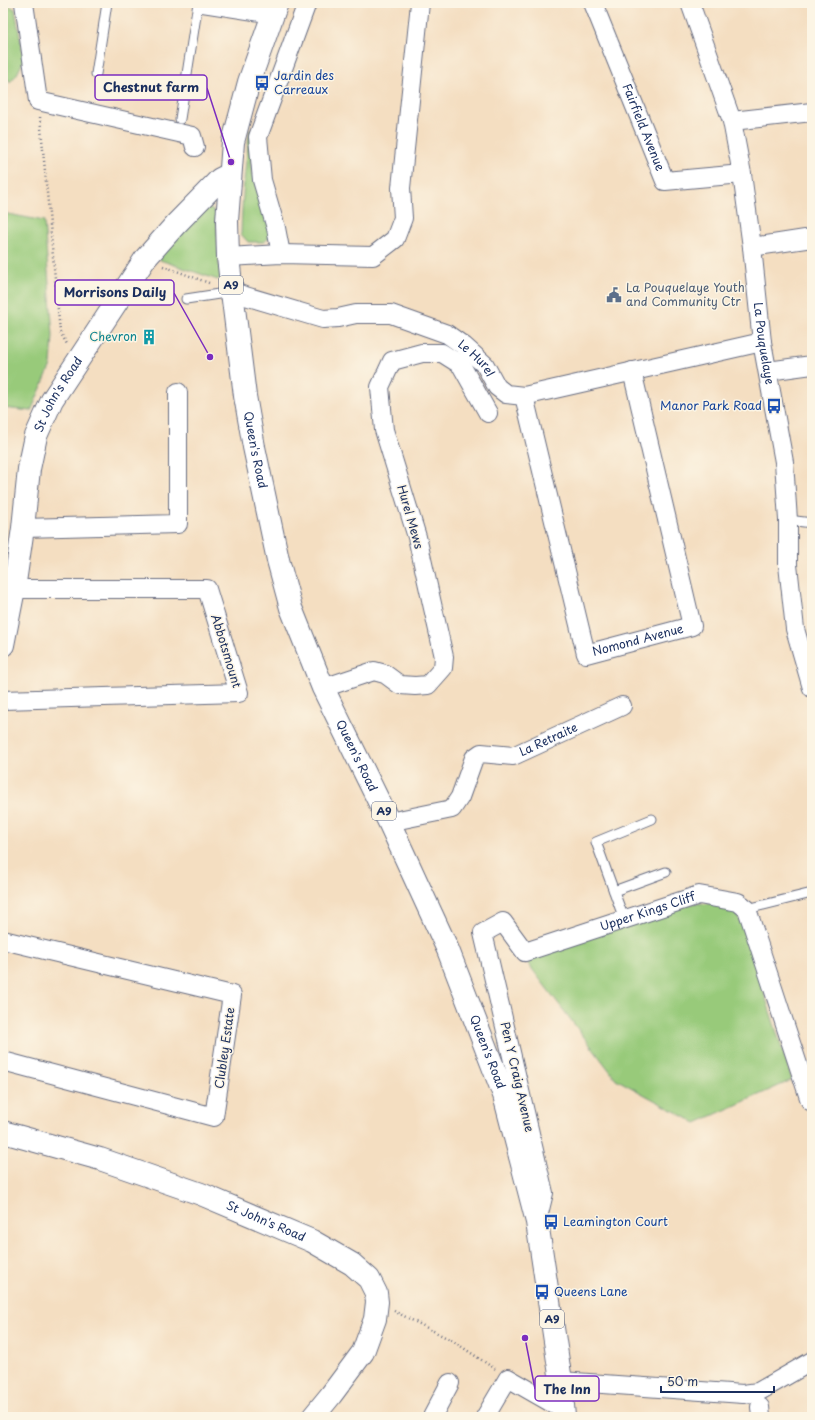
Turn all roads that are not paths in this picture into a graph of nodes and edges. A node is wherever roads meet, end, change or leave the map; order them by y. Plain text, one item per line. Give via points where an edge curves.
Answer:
1 (24, 3) edge
2 (107, 3) edge
3 (206, 3) edge
4 (308, 3) edge
5 (420, 3) edge
6 (593, 3) edge
7 (690, 3) edge
8 (275, 9) edge
9 (96, 74) dead end
10 (812, 112) edge
11 (180, 119) dead end
12 (732, 121) junction
13 (195, 147) dead end
14 (230, 174) junction
15 (742, 174) junction
16 (812, 238) edge
17 (752, 247) junction
18 (281, 254) junction
19 (228, 257) junction
20 (232, 292) junction
21 (186, 299) dead end
22 (762, 342) junction
23 (812, 365) edge
24 (632, 371) junction
25 (768, 371) junction
26 (178, 392) dead end
27 (524, 396) junction
28 (488, 413) dead end
29 (788, 520) junction
30 (812, 523) edge
31 (23, 528) junction
32 (10, 585) edge
33 (3, 644) edge
34 (322, 688) junction
35 (812, 688) edge
36 (3, 700) edge
37 (622, 706) dead end
38 (652, 819) dead end
39 (389, 822) junction
40 (666, 872) dead end
41 (614, 891) junction
42 (812, 893) edge
43 (747, 910) junction
44 (624, 919) junction
45 (483, 933) joint
46 (3, 940) edge
47 (3, 1061) edge
48 (812, 1099) edge
49 (3, 1132) edge
50 (538, 1222) junction
51 (812, 1361) edge
52 (561, 1381) junction
53 (450, 1383) dead end
54 (564, 1414) edge
55 (313, 1417) edge
56 (432, 1417) edge
57 (485, 1417) edge

1 - 13 street via 38,101 192,136
2 - 9 lane
3 - 8 street
3 - 11 lane
4 - 18 street via 258,137 262,180
5 - 18 street via 401,188 403,218 394,239 373,256
6 - 15 street, Fairfield Avenue via 665,181
7 - 12 street, La Pouquelaye
8 - 14 main road, A9 via 249,82 233,142
10 - 12 street
12 - 15 street, La Pouquelaye
14 - 19 main road, Queen's Road / A9
14 - 31 main road, St John's Road via 220,179 145,259 52,400 36,436 29,468
15 - 17 street, La Pouquelaye
16 - 17 street
17 - 22 street, La Pouquelaye
18 - 19 street
19 - 20 main road, Queen's Road / A9
20 - 21 lane
20 - 27 street, Le Hurel via 323,319 356,314 391,314 447,334 485,365 497,387 506,394
20 - 34 main road, Queen's Road / A9 via 245,396 278,560 292,608
22 - 24 street, Le Hurel
22 - 25 street, La Pouquelaye
23 - 25 street
24 - 27 street, Le Hurel
24 - 27 street, Nomond Avenue via 692,626 586,654
25 - 29 street, La Pouquelaye via 784,462
26 - 31 street via 178,524
28 - 34 street, Hurel Mews via 461,365 442,353 422,353 392,361 380,386 384,430 417,536 444,657 443,668 428,684 400,685 385,674 374,671
29 - 30 lane
29 - 35 street, La Pouquelaye via 788,565 795,630
31 - 32 main road, St John's Road
32 - 33 main road, St John's Road
32 - 36 street, Abbotsmount via 207,589 239,693
34 - 39 main road, Queen's Road / A9
37 - 39 street, La Retraite via 513,756 481,752 474,758 460,797 452,810
38 - 41 lane via 596,842
39 - 50 main road, Queen's Road / A9 via 448,950 504,1095
40 - 41 lane
41 - 44 lane
42 - 43 lane
43 - 44 street, Upper Kings Cliff via 738,902 699,895
43 - 48 street via 810,1100
44 - 45 street, Upper Kings Cliff via 525,952 503,922
45 - 50 street, Pen Y Craig Avenue via 544,1193
46 - 47 street, Clubley Estate via 232,995 214,1117
49 - 55 main road, St John's Road via 100,1159 201,1194 312,1241 358,1268 369,1279 376,1293 375,1319 363,1352
50 - 52 main road, Queen's Road / A9
51 - 52 street via 758,1392 743,1394
52 - 54 main road, Queen's Road / A9
53 - 56 street
54 - 57 street via 508,1378

